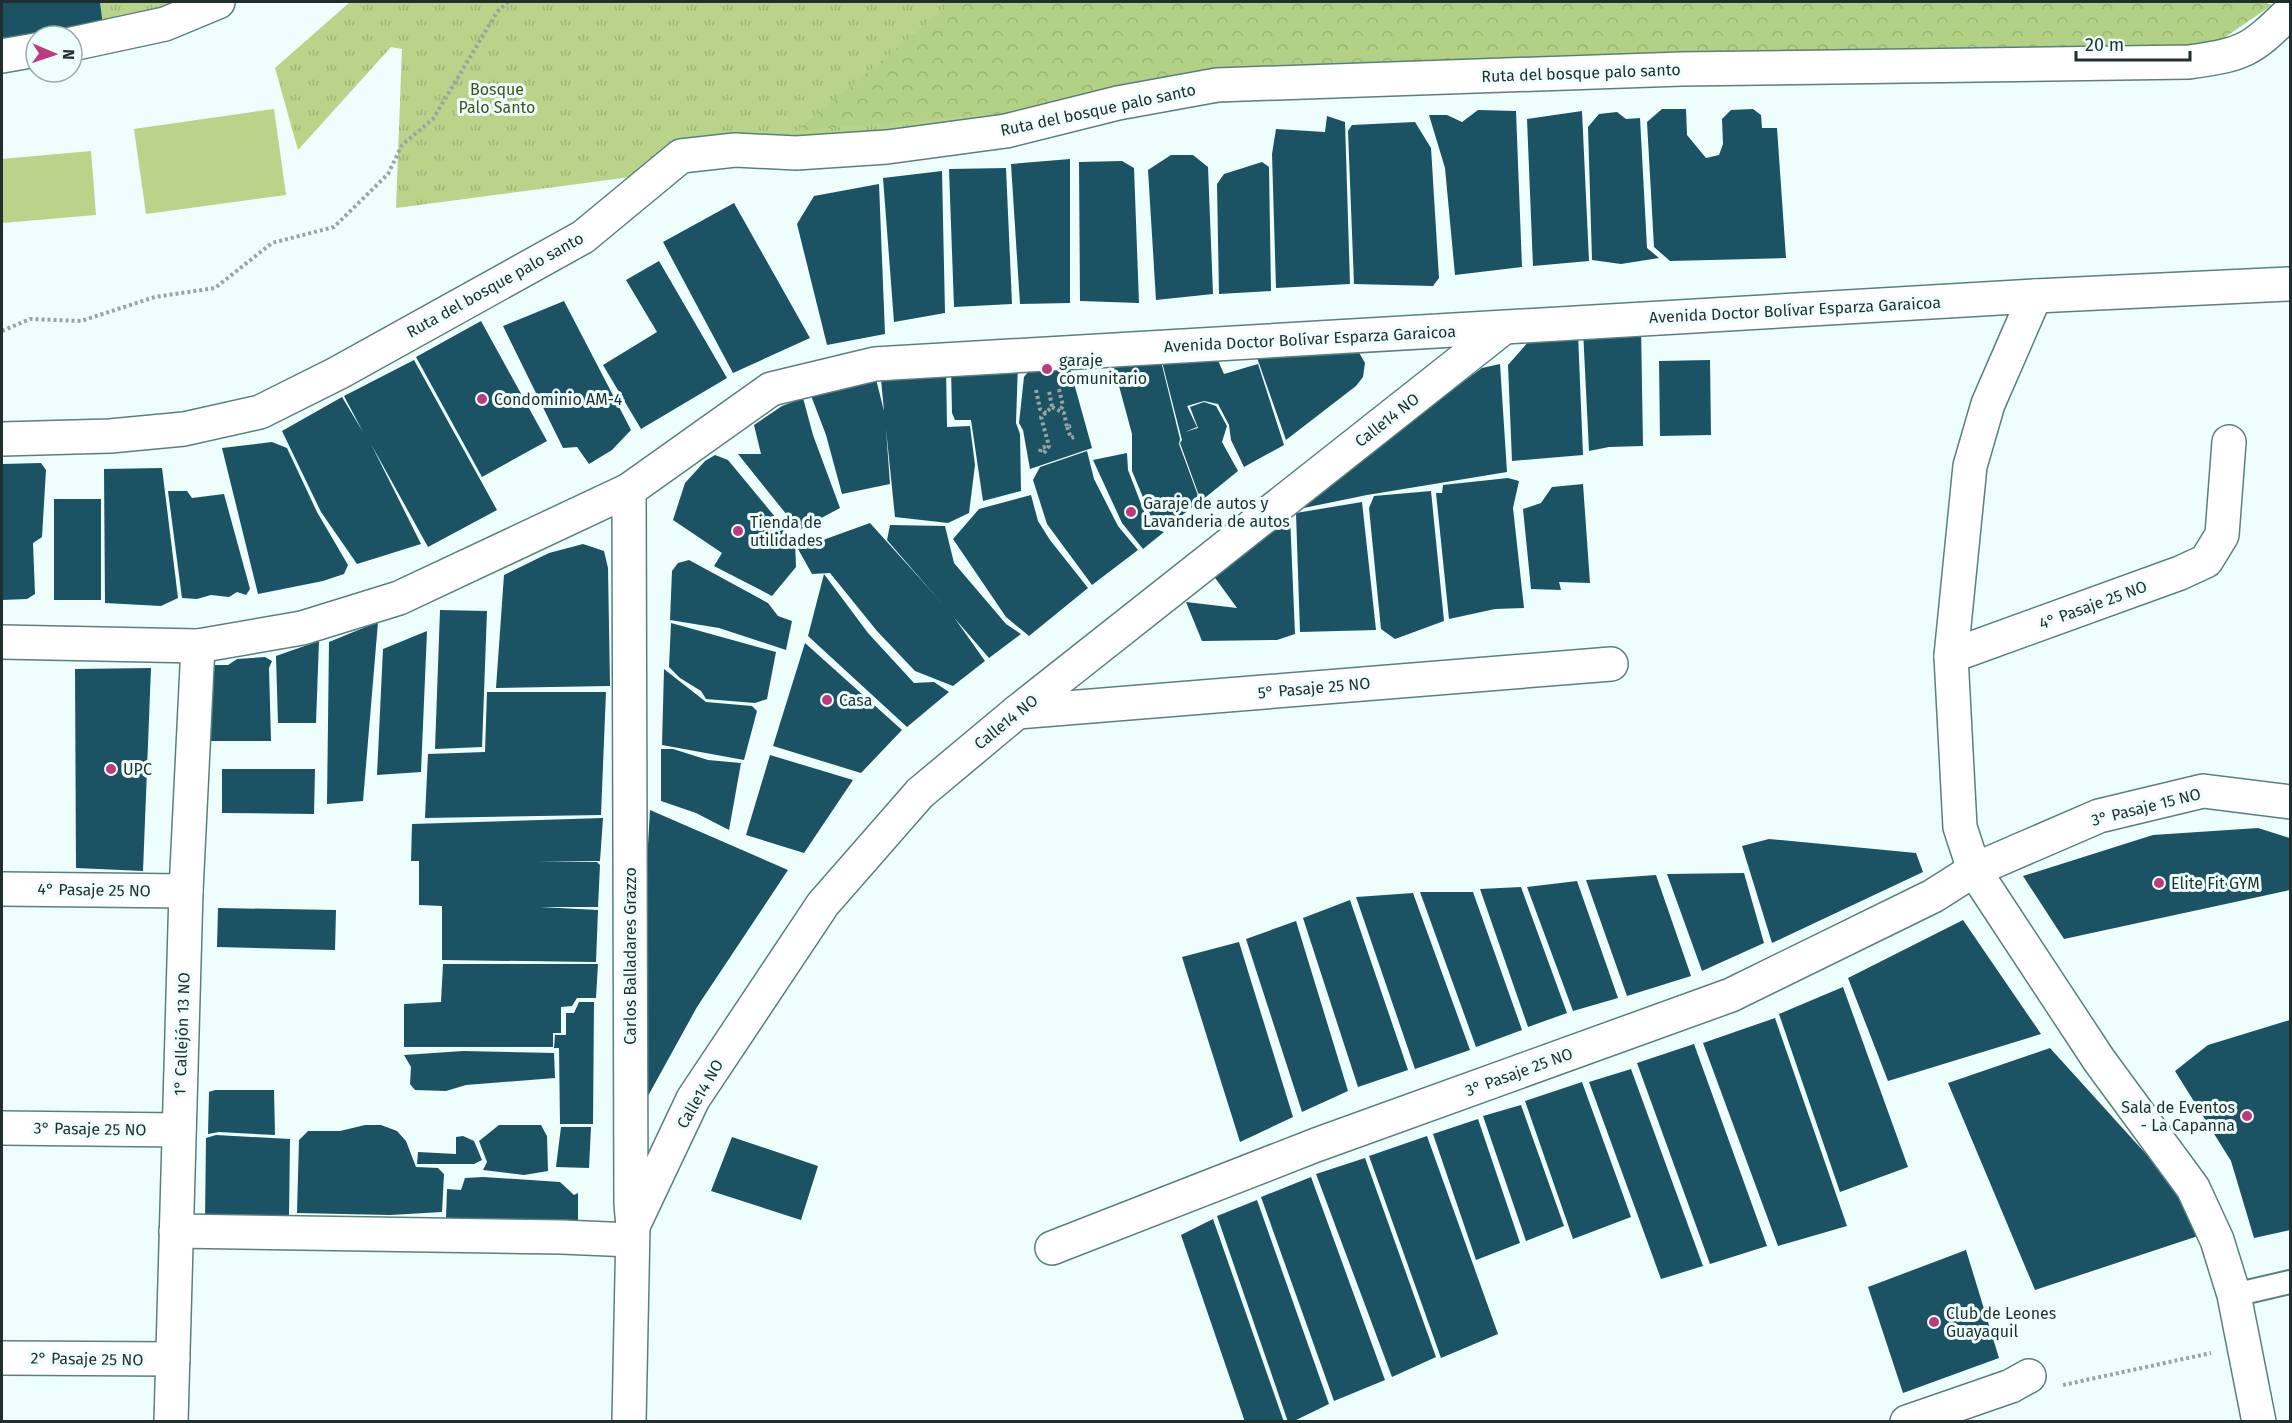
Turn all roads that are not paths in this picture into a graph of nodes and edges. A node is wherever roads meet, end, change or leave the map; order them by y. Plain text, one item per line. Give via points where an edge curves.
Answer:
1 (218, 2) edge
2 (2277, 2) edge
3 (2290, 11) edge
4 (84, 41) edge
5 (24, 52) edge
6 (2, 56) edge
7 (2290, 284) edge
8 (2035, 296) junction
9 (1503, 328) junction
10 (2, 439) edge
11 (2229, 442) dead end
12 (629, 490) junction
13 (2, 642) edge
14 (198, 646) junction
15 (1951, 656) junction
16 (1611, 664) dead end
17 (1017, 712) junction
18 (2290, 802) edge
19 (1974, 870) junction
20 (2, 889) edge
21 (186, 891) junction
22 (2, 1128) edge
23 (179, 1130) junction
24 (177, 1231) junction
25 (633, 1233) junction
26 (1052, 1248) dead end
27 (2290, 1282) edge
28 (2234, 1294) junction
29 (2, 1358) edge
30 (173, 1359) junction
31 (2020, 1381) road end
32 (634, 1420) edge
33 (171, 1422) edge
34 (1907, 1422) edge
35 (2259, 1422) edge

1 - 4 street via 165,24
2 - 3 street
3 - 10 street, Ruta del bosque palo santo via 2256,45 2232,56 2189,62 1681,69 1217,85 1118,103 1006,131 887,147 796,153 735,150 681,156 583,237 260,412 184,429
5 - 6 street
7 - 8 street, Avenida Doctor Bolívar Esparza Garaicoa
8 - 9 street, Avenida Doctor Bolívar Esparza Garaicoa
8 - 15 street via 1988,404 1970,466
9 - 12 street, Avenida Doctor Bolívar Esparza Garaicoa via 875,364 771,389
9 - 17 street, Calle14 NO
11 - 15 street, 4° Pasaje 25 NO via 2222,535 2206,561
12 - 14 street, Avenida Doctor Bolívar Esparza Garaicoa via 399,598 302,628
12 - 25 street, Carlos Balladares Grazzo
13 - 14 street, Avenida Doctor Bolívar Esparza Garaicoa
14 - 21 street, 1° Callejón 13 NO
15 - 19 street via 1960,827
16 - 17 street, 5° Pasaje 25 NO
17 - 25 street, Calle14 NO via 920,793 823,904 693,1099
18 - 19 street, 3° Pasaje 15 NO via 2203,791 2099,816
19 - 26 street, 3° Pasaje 25 NO via 1933,896 1731,995 1316,1145
19 - 28 street via 2099,1060 2193,1188 2217,1240
20 - 21 street, 4° Pasaje 25 NO
21 - 23 street, 1° Callejón 13 NO
22 - 23 street, 3° Pasaje 25 NO
23 - 24 street, 1° Callejón 13 NO
24 - 25 street via 562,1237
24 - 30 street, 1° Callejón 13 NO
25 - 32 street, Carlos Balladares Grazzo
27 - 28 lane
28 - 35 street
29 - 30 street, 2° Pasaje 25 NO
30 - 33 street, 1° Callejón 13 NO
31 - 34 street

